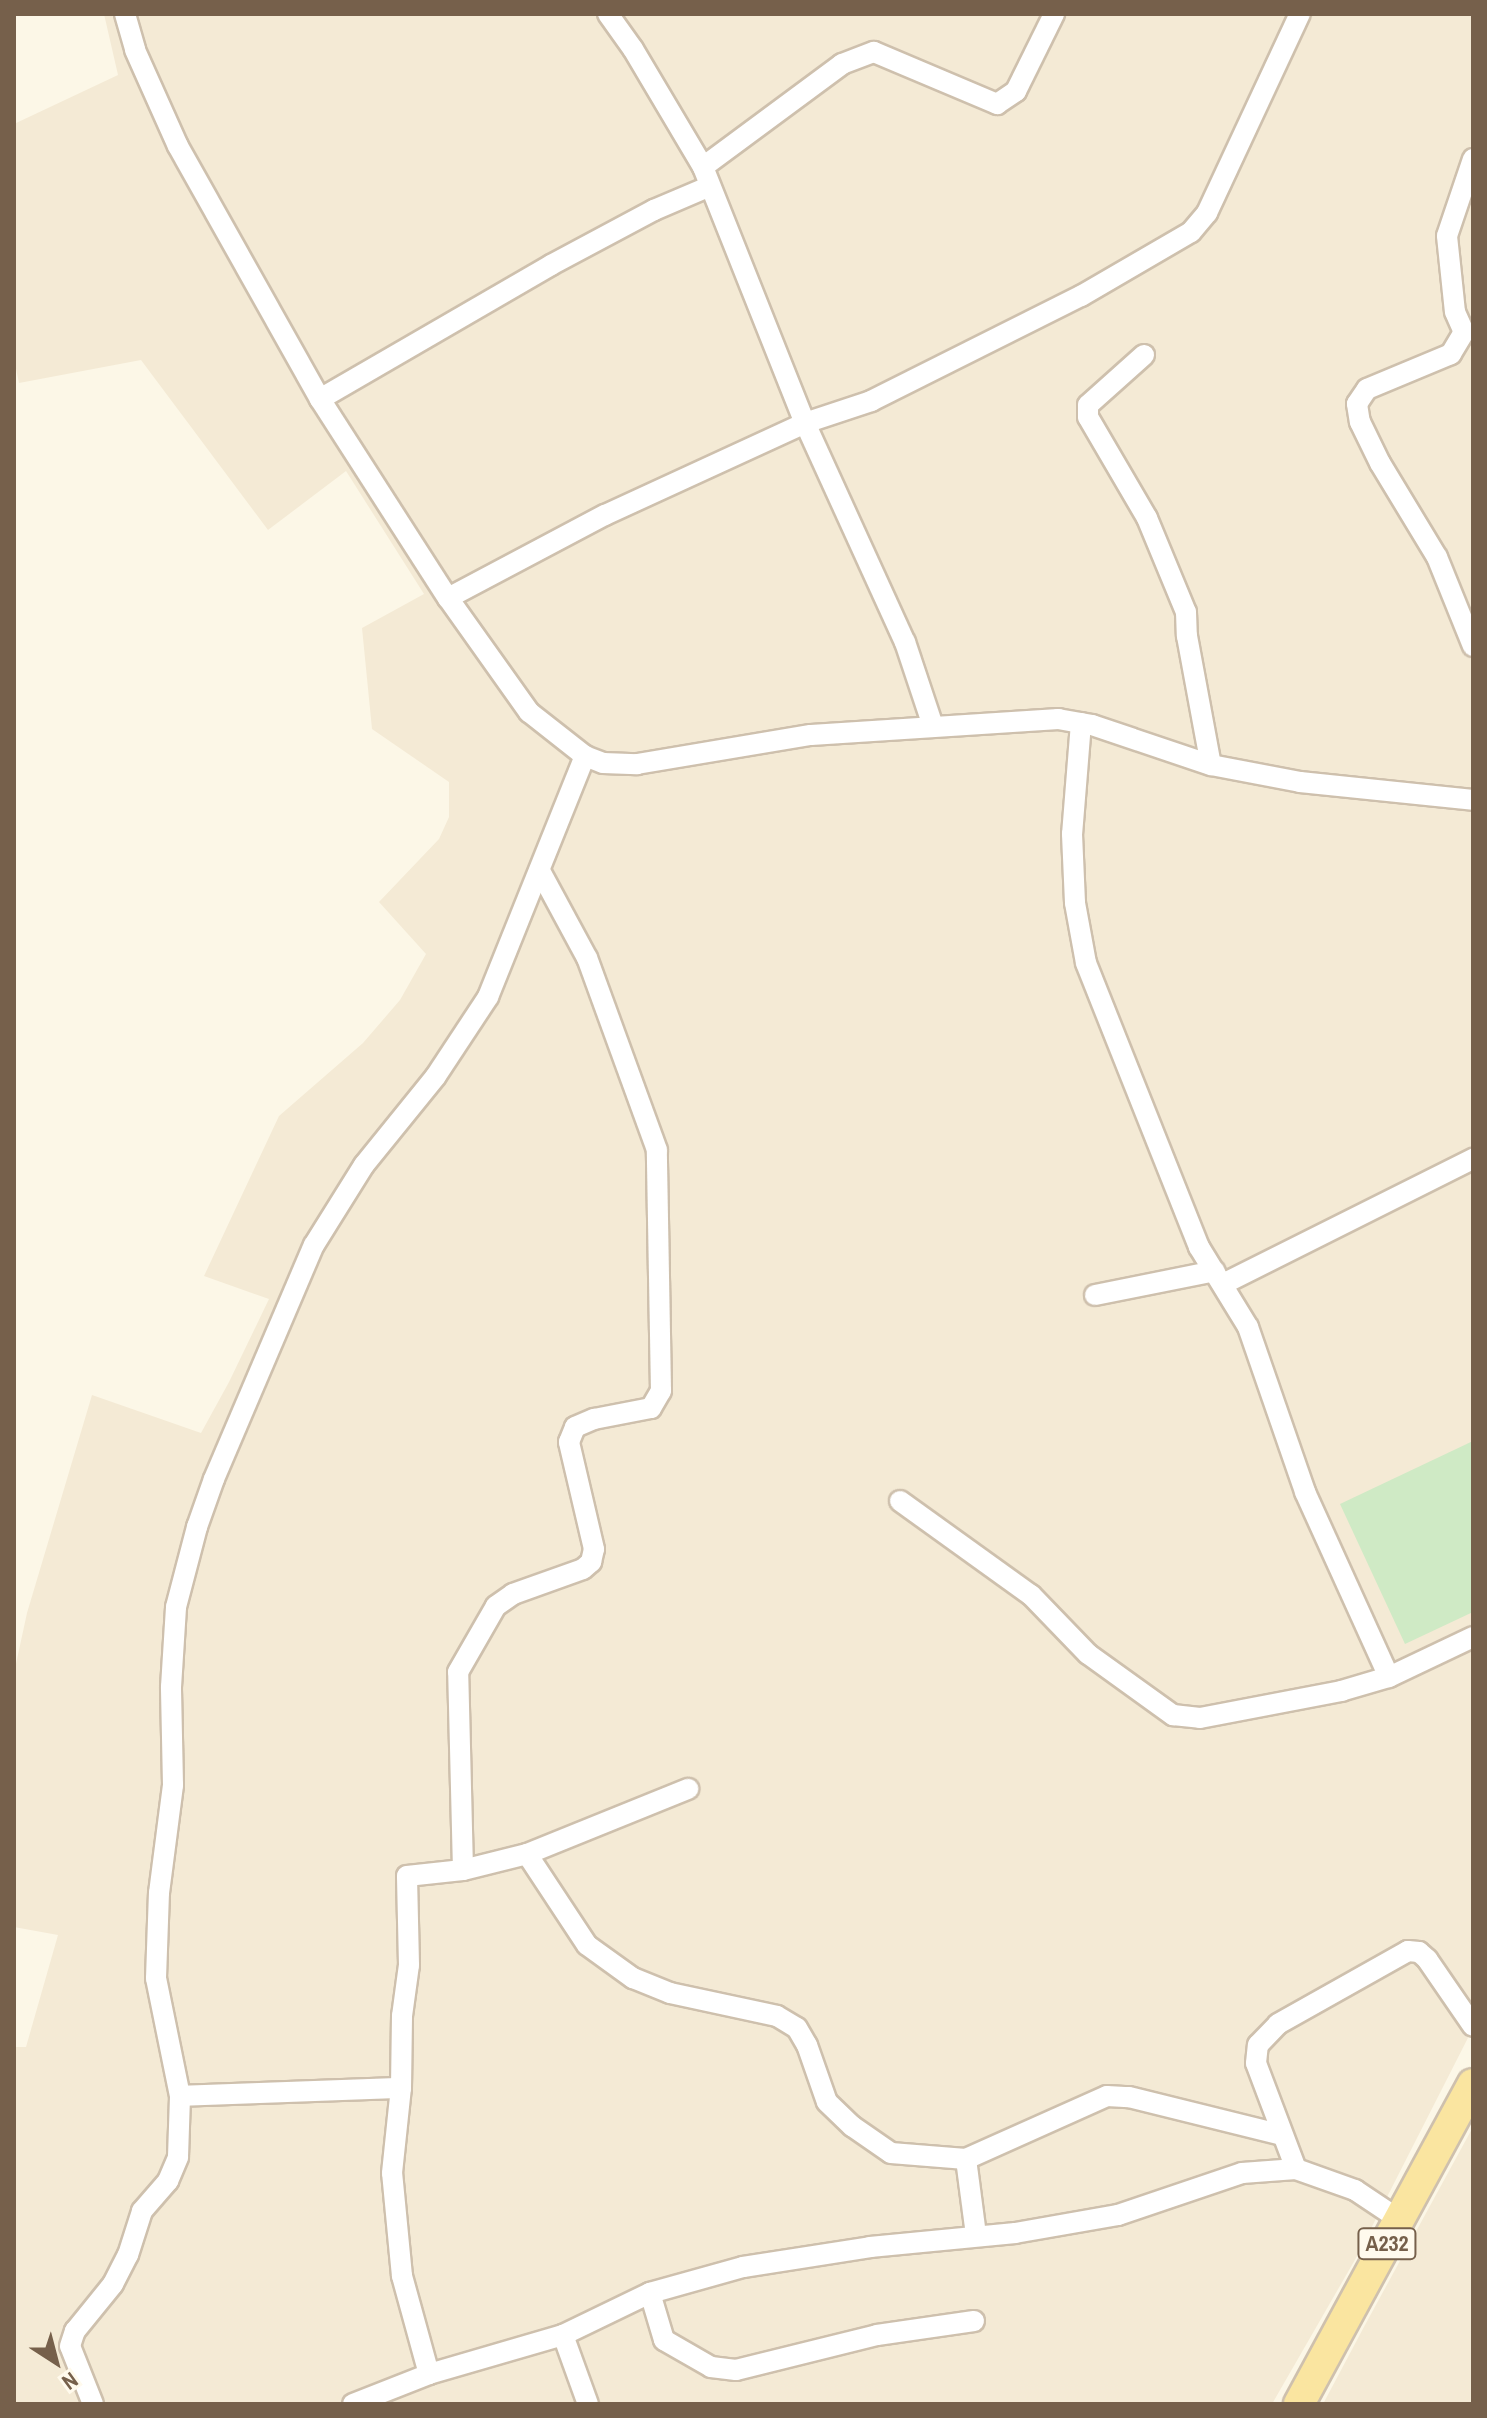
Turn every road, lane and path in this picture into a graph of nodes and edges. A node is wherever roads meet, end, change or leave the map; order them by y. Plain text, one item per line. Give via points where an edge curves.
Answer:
1 (125, 14) edge
2 (608, 14) edge
3 (1054, 14) edge
4 (1300, 14) edge
5 (1473, 159) edge
6 (703, 167) junction
7 (708, 187) junction
8 (1464, 311) edge
9 (1144, 355) dead end
10 (320, 399) junction
11 (805, 423) junction
12 (448, 598) junction
13 (1473, 646) edge
14 (1081, 723) junction
15 (933, 726) junction
16 (585, 756) junction
17 (1211, 765) junction
18 (1473, 800) edge
19 (540, 871) junction
20 (1473, 1159) edge
21 (1219, 1278) junction
22 (1095, 1295) dead end
23 (900, 1501) dead end
24 (1473, 1637) edge
25 (1389, 1677) junction
26 (688, 1789) dead end
27 (527, 1854) junction
28 (463, 1870) junction
29 (1473, 2026) edge
30 (1473, 2084) edge
31 (401, 2088) junction
32 (180, 2096) junction
33 (1282, 2135) junction
34 (966, 2159) junction
35 (1296, 2169) junction
36 (1400, 2220) junction
37 (976, 2235) junction
38 (650, 2293) junction
39 (974, 2321) dead end
40 (563, 2335) junction
41 (429, 2374) junction
42 (93, 2404) edge
43 (353, 2404) edge
44 (588, 2404) edge
45 (1299, 2404) edge

1 - 10 street via 135,50 178,146
2 - 6 street
3 - 6 street via 1016,91 997,104 874,52 842,64
4 - 11 street via 1207,213 1191,232 1081,296 896,389
5 - 8 street via 1447,236
6 - 7 street
7 - 10 street via 551,265
7 - 11 street
8 - 13 street via 1464,332 1451,354 1367,389 1357,404 1380,463 1437,557
9 - 17 street via 1103,388 1088,405 1088,417 1147,518 1186,612
10 - 12 street
11 - 12 street via 605,515
11 - 15 street via 905,642
12 - 16 street via 529,712
14 - 15 street via 1058,719
14 - 17 street
14 - 21 street via 1072,834 1075,903 1086,963 1199,1247
15 - 16 street via 811,735 637,764 603,763
16 - 19 street
17 - 18 street via 1300,782
19 - 28 street via 587,958 657,1150 661,1391 651,1408 575,1427 569,1442 594,1549 591,1562 496,1606 458,1672
19 - 32 street via 488,997 436,1076 364,1165 314,1245 197,1527 176,1607 173,1785 159,1893 156,1978
20 - 21 street
21 - 22 street
21 - 25 street via 1248,1327 1305,1492
23 - 25 street via 1031,1595 1088,1654 1173,1715 1200,1718
24 - 25 street
26 - 27 street
27 - 28 street
27 - 34 street via 587,1945 604,1959 670,1993 777,2016 797,2028 827,2102 852,2126 891,2153
28 - 31 street via 407,1876 409,1965
29 - 33 street via 1427,1959 1408,1951 1278,2024 1258,2045 1256,2063
30 - 36 main road, A232
31 - 32 street
31 - 41 street via 392,2173 398,2245
32 - 42 street via 178,2157 168,2181 142,2211 113,2284 75,2331 70,2346
33 - 34 street via 1107,2096
33 - 35 street
34 - 37 street
35 - 36 street via 1355,2190
35 - 37 street via 1242,2173 1118,2215
36 - 45 main road, A232
37 - 38 street via 743,2267
38 - 39 street via 664,2340 711,2367 736,2370 877,2335
38 - 40 street
40 - 41 street
40 - 44 street
41 - 43 street

